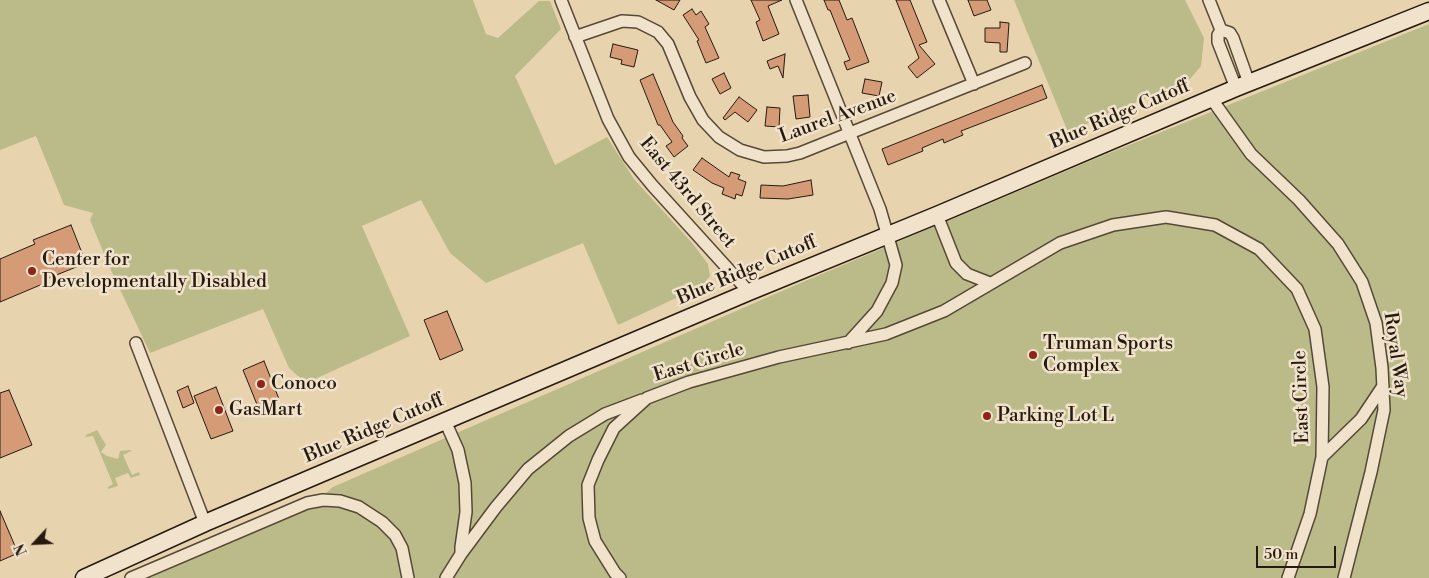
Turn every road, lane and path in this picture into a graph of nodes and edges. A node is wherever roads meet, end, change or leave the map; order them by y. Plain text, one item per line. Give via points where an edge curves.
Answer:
1 (561, 0) edge
2 (796, 0) edge
3 (939, 0) edge
4 (1209, 0) edge
5 (1429, 11) edge
6 (575, 37) junction
7 (1025, 63) dead end
8 (974, 84) junction
9 (1242, 85) junction
10 (1211, 98) junction
11 (850, 134) junction
12 (937, 215) junction
13 (888, 234) junction
14 (990, 283) junction
15 (749, 292) junction
16 (136, 343) dead end
17 (848, 343) junction
18 (1383, 386) junction
19 (647, 398) junction
20 (445, 421) junction
21 (1322, 458) junction
22 (204, 523) junction
23 (461, 554) junction
24 (84, 578) edge
25 (131, 578) edge
26 (408, 578) edge
27 (446, 578) edge
28 (620, 578) edge
29 (1288, 578) edge
30 (1344, 578) edge

1 - 6 street, East 43rd Street
2 - 11 street
3 - 8 street
4 - 9 street via 1221,30 1218,42
5 - 9 main road, Blue Ridge Cutoff
6 - 11 street, Laurel Avenue via 622,21 638,22 658,32 668,44 703,120 719,137 740,150 764,157 787,156
6 - 15 street, East 43rd Street via 608,119 629,157
7 - 8 street, Laurel Avenue
8 - 11 street, Laurel Avenue
9 - 10 main road, Blue Ridge Cutoff
10 - 12 main road, Blue Ridge Cutoff
10 - 18 street, Royal Way via 1251,154 1299,200 1338,244 1362,282 1376,323
11 - 13 street
12 - 13 main road, Blue Ridge Cutoff
12 - 14 street via 956,263 967,274
13 - 15 main road, Blue Ridge Cutoff
13 - 17 street via 896,265 892,283 877,311
14 - 17 street, East Circle via 944,311 886,334
14 - 21 street, East Circle via 1060,243 1114,225 1166,217 1215,225 1259,249 1297,288 1316,329 1323,387
15 - 20 main road, Blue Ridge Cutoff
16 - 22 street
17 - 19 street, East Circle via 779,357 688,382
18 - 21 street via 1361,419
18 - 30 street, Royal Way via 1384,410
19 - 23 street via 605,414 569,436 528,469
19 - 28 street, East Circle via 614,428 588,485 589,518 595,540
20 - 22 main road, Blue Ridge Cutoff
20 - 23 street via 458,450 466,484
21 - 29 street, East Circle via 1310,514
22 - 24 main road, Blue Ridge Cutoff
23 - 27 street
25 - 26 street via 307,503 323,500 359,507 382,522 402,548

